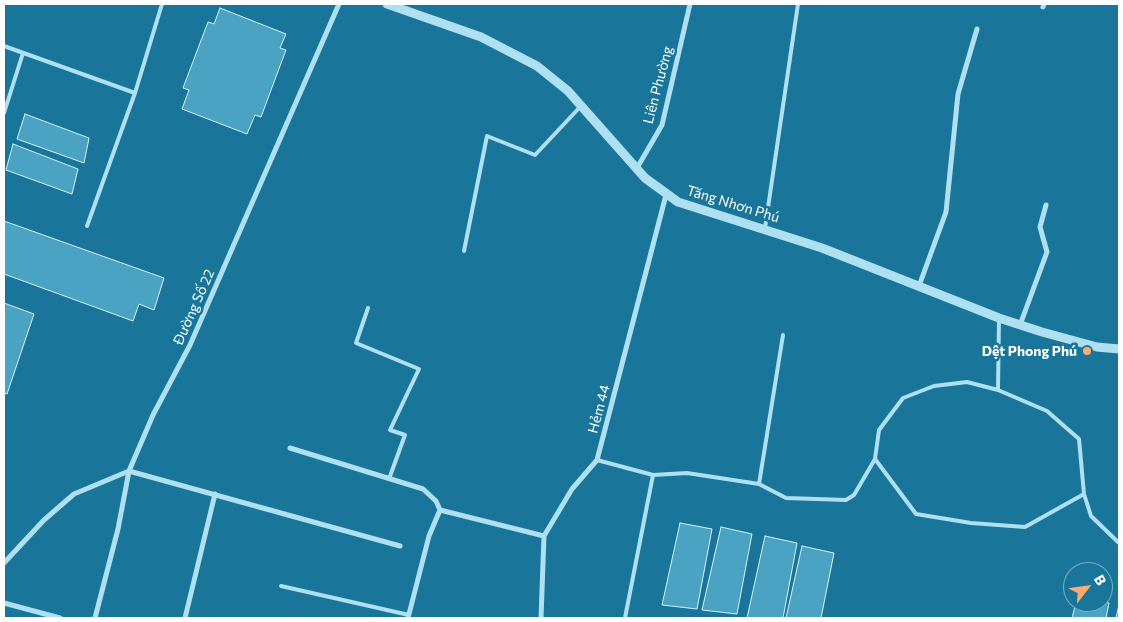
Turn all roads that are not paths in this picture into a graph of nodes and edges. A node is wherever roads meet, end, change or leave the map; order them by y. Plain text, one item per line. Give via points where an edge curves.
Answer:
1 (162, 4) edge
2 (338, 4) edge
3 (387, 4) edge
4 (690, 4) edge
5 (798, 4) edge
6 (977, 29) dead end
7 (4, 46) edge
8 (23, 53) junction
9 (135, 93) junction
10 (582, 105) junction
11 (4, 113) edge
12 (637, 168) junction
13 (666, 195) junction
14 (1046, 205) dead end
15 (87, 226) dead end
16 (765, 228) junction
17 (464, 250) dead end
18 (919, 286) junction
19 (368, 308) dead end
20 (999, 318) junction
21 (1020, 325) junction
22 (783, 335) dead end
23 (1119, 350) edge
24 (998, 390) junction
25 (290, 448) dead end
26 (876, 459) junction
27 (597, 460) junction
28 (129, 471) junction
29 (653, 476) junction
30 (389, 479) junction
31 (759, 484) junction
32 (215, 494) junction
33 (1084, 494) junction
34 (440, 510) junction
35 (544, 536) junction
36 (1119, 543) edge
37 (400, 546) dead end
38 (4, 563) edge
39 (281, 586) dead end
40 (4, 603) edge
41 (408, 617) edge
42 (60, 618) edge
43 (96, 618) edge
44 (185, 618) edge
45 (541, 618) edge
46 (625, 618) edge

1 - 9 lane
2 - 28 street, Đường Số 22 via 190,345 153,415
3 - 10 street, Tăng Nhơn Phú via 507,48 553,78
4 - 12 street, Liên Phường via 662,125
5 - 16 lane
6 - 18 street via 958,94 946,212
7 - 8 lane
8 - 9 lane
8 - 11 lane
9 - 15 lane
10 - 12 street, Tăng Nhơn Phú
10 - 17 lane via 535,156 487,136
12 - 13 street, Tăng Nhơn Phú
13 - 16 street, Tăng Nhơn Phú via 691,207
13 - 27 street, Hẻm 44
14 - 21 street via 1040,227 1048,252
16 - 18 street, Tăng Nhơn Phú
18 - 20 street, Tăng Nhơn Phú
19 - 30 lane via 356,343 419,369 390,430 405,435
20 - 21 street, Tăng Nhơn Phú
20 - 24 lane
21 - 23 street, Tăng Nhơn Phú
22 - 31 lane
24 - 26 lane via 967,382 934,386 903,398 879,430
24 - 33 lane via 1047,411 1079,439
25 - 30 street
26 - 31 lane via 854,495 846,500 786,498
26 - 33 lane via 916,514 1025,527
27 - 29 lane
27 - 35 street, Hẻm 44 via 572,489
28 - 32 street
28 - 38 street via 74,494 44,520
28 - 43 street, Đường Số 22
29 - 31 lane via 687,473
29 - 46 lane
30 - 34 street via 429,492
32 - 37 street
32 - 44 street
33 - 36 lane via 1092,516
34 - 35 street
34 - 41 street via 429,536
35 - 45 street, Hẻm 44
39 - 41 lane
40 - 42 street

